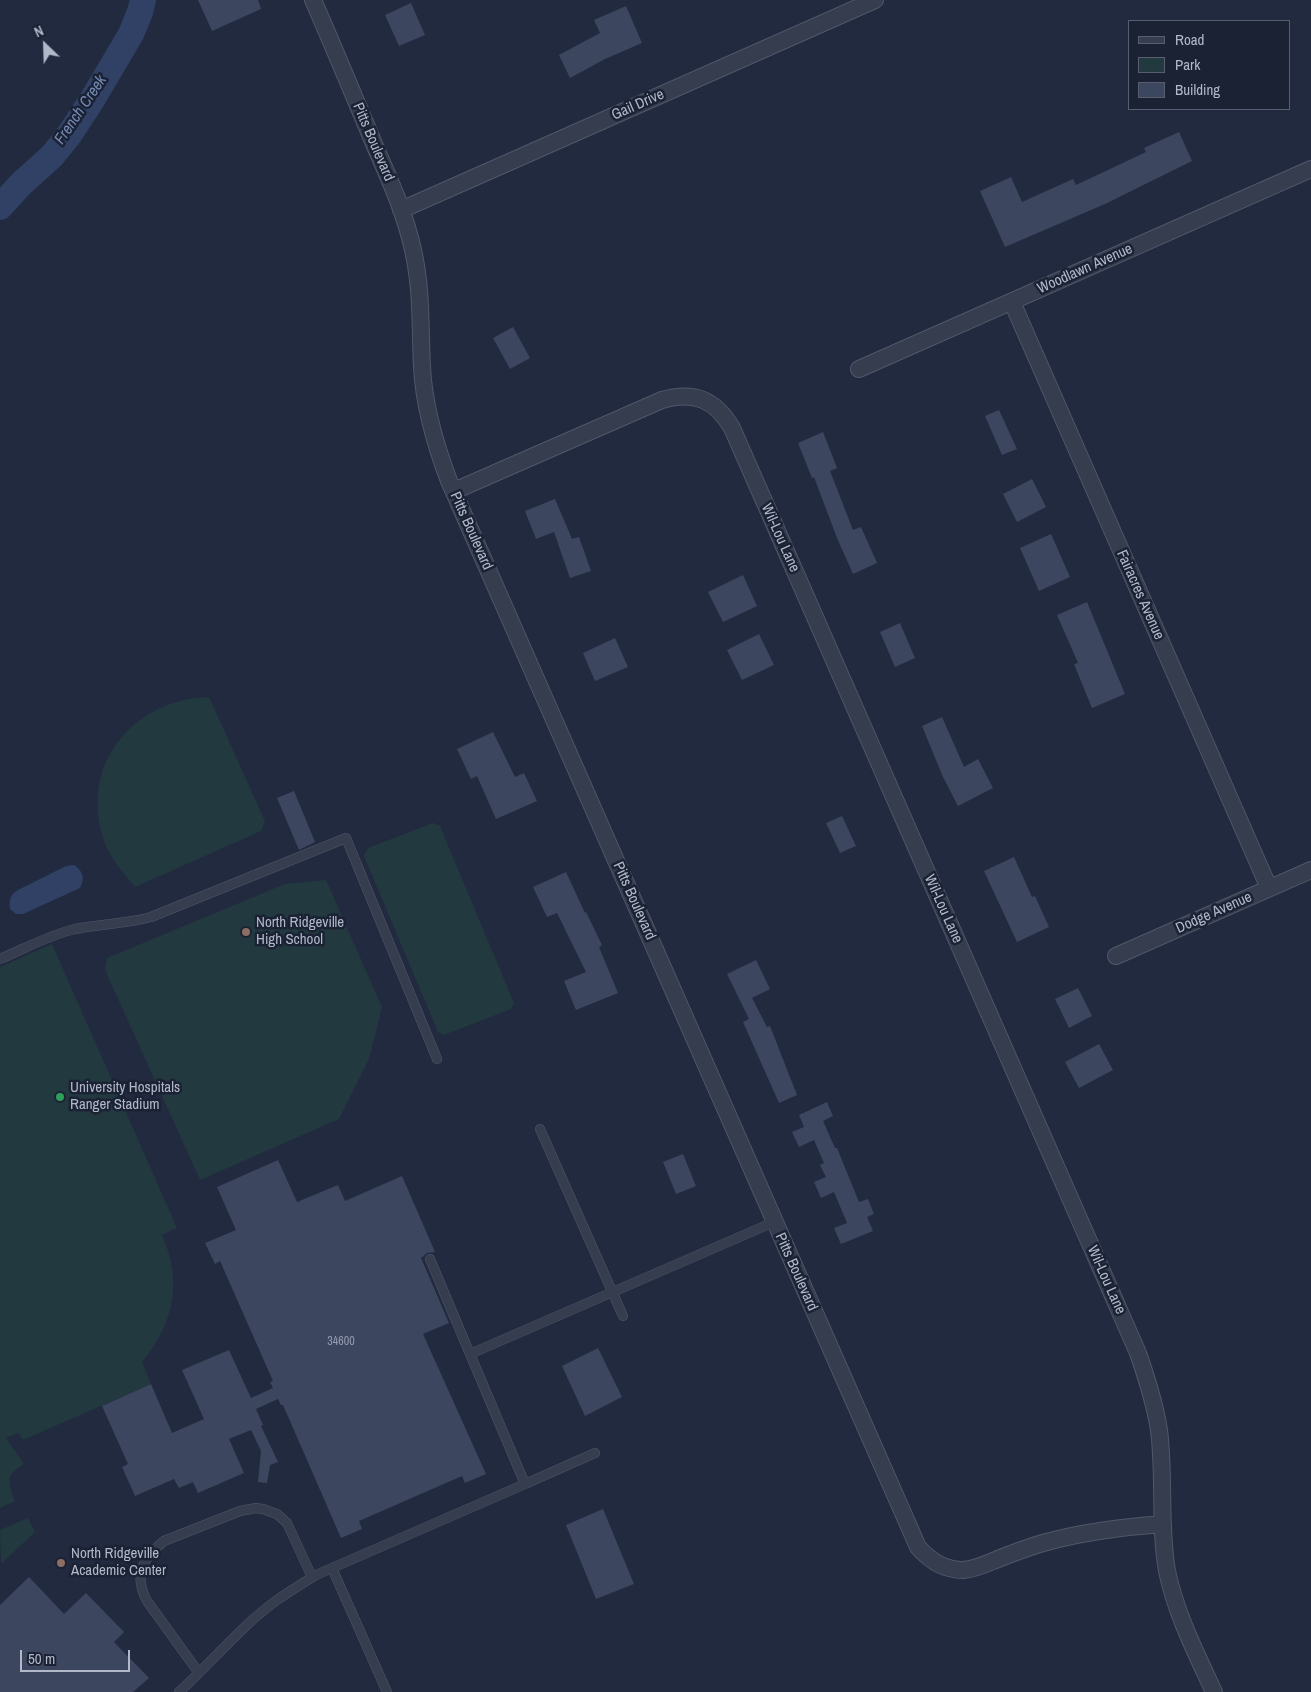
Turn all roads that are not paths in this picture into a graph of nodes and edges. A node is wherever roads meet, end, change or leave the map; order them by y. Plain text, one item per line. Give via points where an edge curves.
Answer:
1 (314, 0) edge
2 (875, 0) edge
3 (1311, 169) edge
4 (401, 210) junction
5 (1012, 302) junction
6 (859, 369) dead end
7 (454, 491) junction
8 (1311, 870) edge
9 (1269, 888) junction
10 (1116, 956) dead end
11 (0, 959) edge
12 (437, 1059) dead end
13 (540, 1129) dead end
14 (774, 1222) junction
15 (430, 1259) dead end
16 (613, 1292) junction
17 (623, 1316) dead end
18 (470, 1354) junction
19 (594, 1453) dead end
20 (525, 1484) junction
21 (1163, 1524) junction
22 (332, 1568) junction
23 (312, 1577) junction
24 (199, 1673) junction
25 (180, 1692) edge
26 (387, 1692) edge
27 (1214, 1692) edge

1 - 4 street, Pitts Boulevard
2 - 4 street, Gail Drive
3 - 5 street, Woodlawn Avenue
4 - 7 street, Pitts Boulevard via 418,279 422,367 430,425
5 - 6 street, Woodlawn Avenue
5 - 9 street, Fairacres Avenue
7 - 14 street, Pitts Boulevard
7 - 21 street, Wil-Lou Lane via 668,398 689,396 702,399 725,416 1138,1353 1150,1386 1159,1432
8 - 9 street, Dodge Avenue
9 - 10 street, Dodge Avenue
11 - 12 lane via 67,931 151,917 346,838
13 - 16 lane
14 - 16 lane
14 - 21 street, Pitts Boulevard via 913,1538 927,1557 938,1565 965,1570 1081,1534
15 - 18 lane
16 - 17 lane
16 - 18 lane
18 - 20 lane
19 - 20 lane
20 - 22 lane
21 - 27 street, Wil-Lou Lane via 1173,1594
22 - 23 lane
22 - 26 lane
23 - 24 lane via 269,1606
23 - 24 lane via 287,1523 264,1509 240,1511 157,1546 142,1569 142,1590
24 - 25 lane

